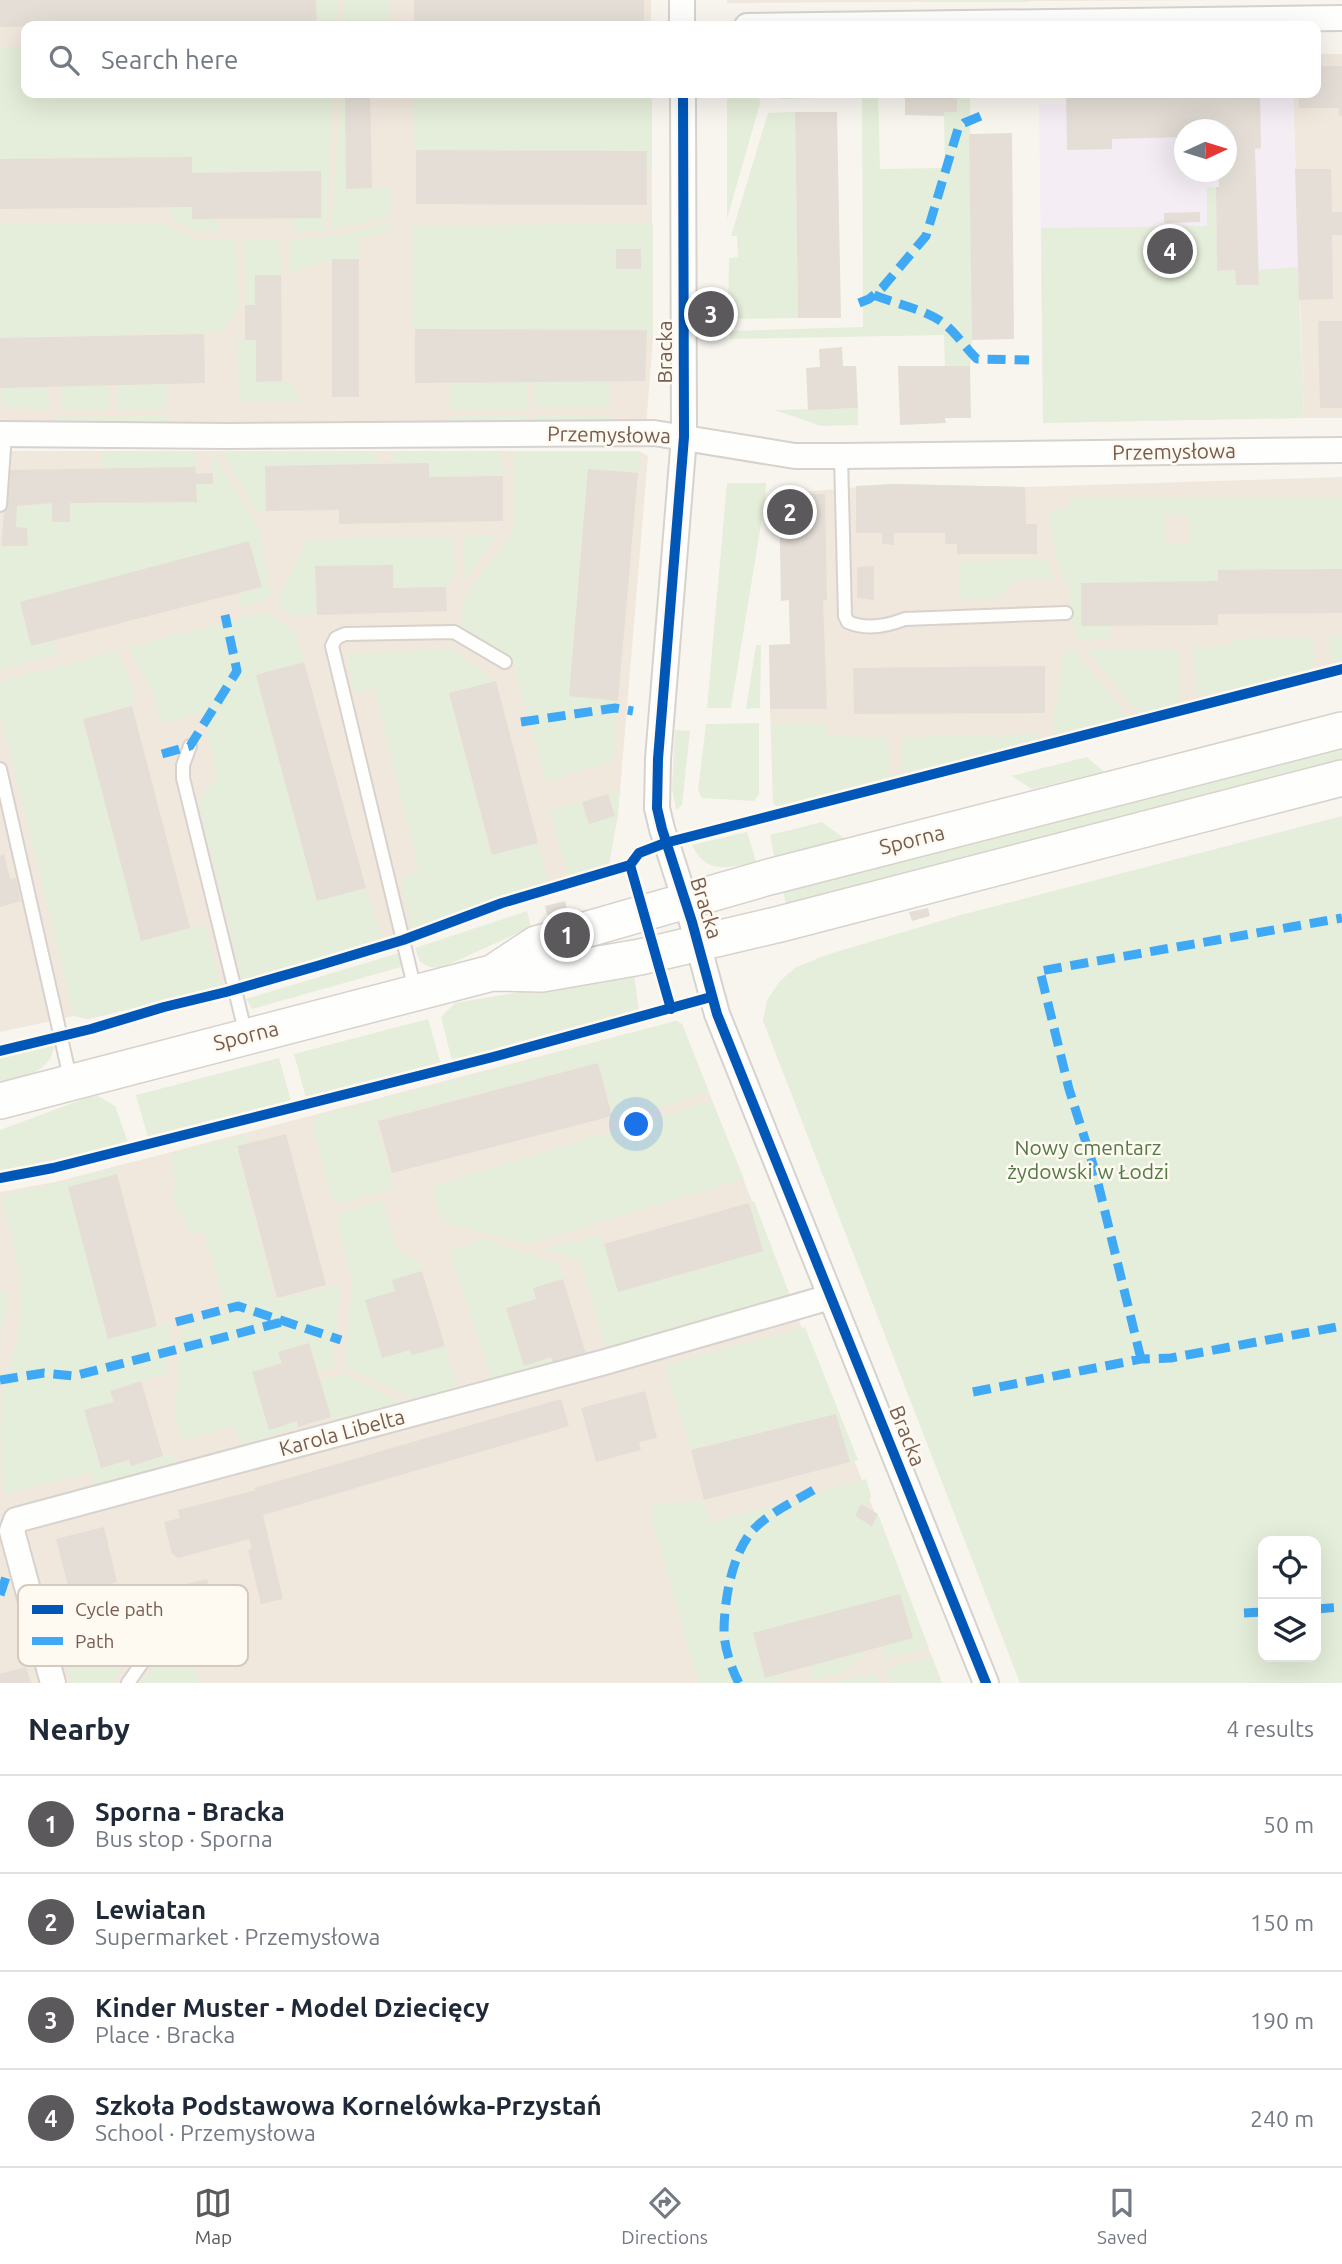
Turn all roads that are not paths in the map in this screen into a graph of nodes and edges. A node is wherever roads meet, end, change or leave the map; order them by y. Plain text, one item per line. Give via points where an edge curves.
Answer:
1 (682, 0) edge
2 (1342, 18) edge
3 (682, 21) edge
4 (1119, 21) edge
5 (683, 98) edge
6 (2, 434) edge
7 (684, 437) junction
8 (1342, 450) edge
9 (841, 456) junction
10 (0, 505) edge
11 (1066, 613) dead end
12 (505, 662) dead end
13 (1342, 730) edge
14 (190, 746) dead end
15 (0, 769) edge
16 (1342, 778) edge
17 (686, 901) junction
18 (698, 943) junction
19 (492, 973) junction
20 (416, 994) junction
21 (246, 1036) junction
22 (71, 1082) junction
23 (0, 1101) edge
24 (830, 1297) junction
25 (27, 1585) edge
26 (48, 1666) edge
27 (140, 1666) edge
28 (53, 1683) edge
29 (128, 1683) edge
30 (986, 1683) edge

1 - 3 street
2 - 4 street
5 - 7 street, Bracka
6 - 7 street, Przemysłowa via 654,433
6 - 10 lane
7 - 9 street, Przemysłowa via 795,456
7 - 17 street, Bracka via 657,808
8 - 9 street, Przemysłowa
9 - 11 lane via 848,622 886,626 905,619
12 - 20 lane via 454,632 345,634 332,646
13 - 17 street, Sporna
14 - 21 lane via 183,778
15 - 22 lane
16 - 18 street, Sporna
17 - 18 street, Bracka
17 - 19 street, Sporna via 536,944
18 - 19 street, Sporna via 542,974
18 - 24 street, Bracka via 717,1014
19 - 20 street, Sporna
20 - 21 street, Sporna
21 - 22 street, Sporna
22 - 23 street, Sporna
24 - 25 street, Karola Libelta via 16,1520 12,1531
24 - 30 street, Bracka
26 - 28 street, Karola Libelta
27 - 29 lane

